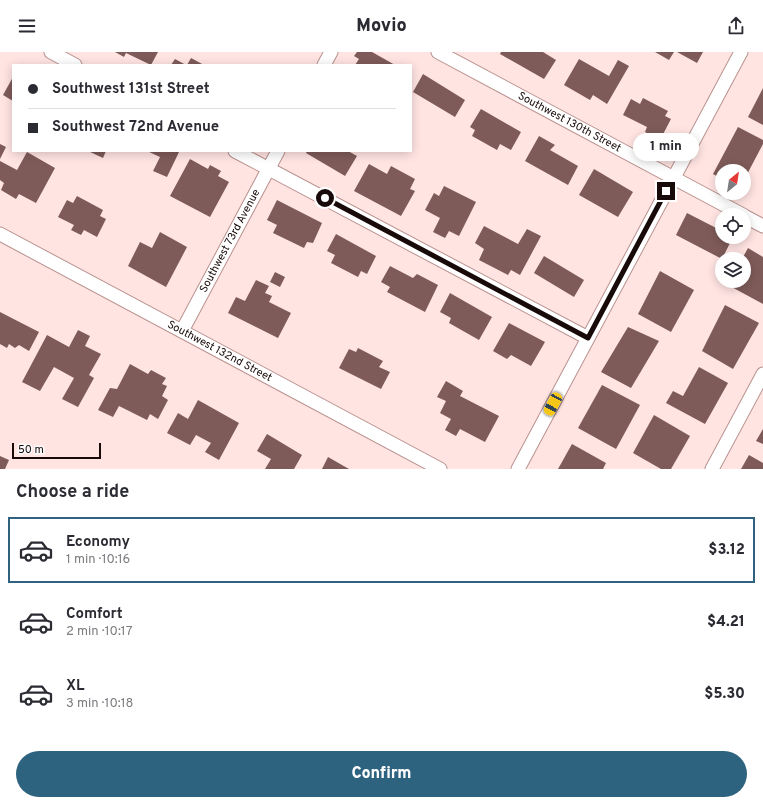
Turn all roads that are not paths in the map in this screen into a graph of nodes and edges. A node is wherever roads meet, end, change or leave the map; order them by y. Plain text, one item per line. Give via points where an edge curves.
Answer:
1 (51, 52) edge
2 (331, 52) edge
3 (438, 52) edge
4 (741, 52) edge
5 (73, 64) edge
6 (325, 64) edge
7 (237, 152) edge
8 (278, 152) edge
9 (269, 169) junction
10 (673, 178) junction
11 (730, 208) edge
12 (751, 219) edge
13 (763, 226) edge
14 (0, 234) edge
15 (182, 331) junction
16 (588, 338) junction
17 (763, 374) edge
18 (440, 469) edge
19 (518, 469) edge
20 (712, 469) edge

1 - 5 street
2 - 6 street
3 - 10 street, Southwest 130th Street
4 - 10 street
7 - 9 street
8 - 9 street, Southwest 73rd Avenue
9 - 15 street, Southwest 73rd Avenue
9 - 16 street
10 - 11 street, Southwest 130th Street
10 - 16 street
12 - 13 street, Southwest 130th Street
14 - 15 street, Southwest 132nd Street
15 - 18 street, Southwest 132nd Street
16 - 19 street
17 - 20 street

